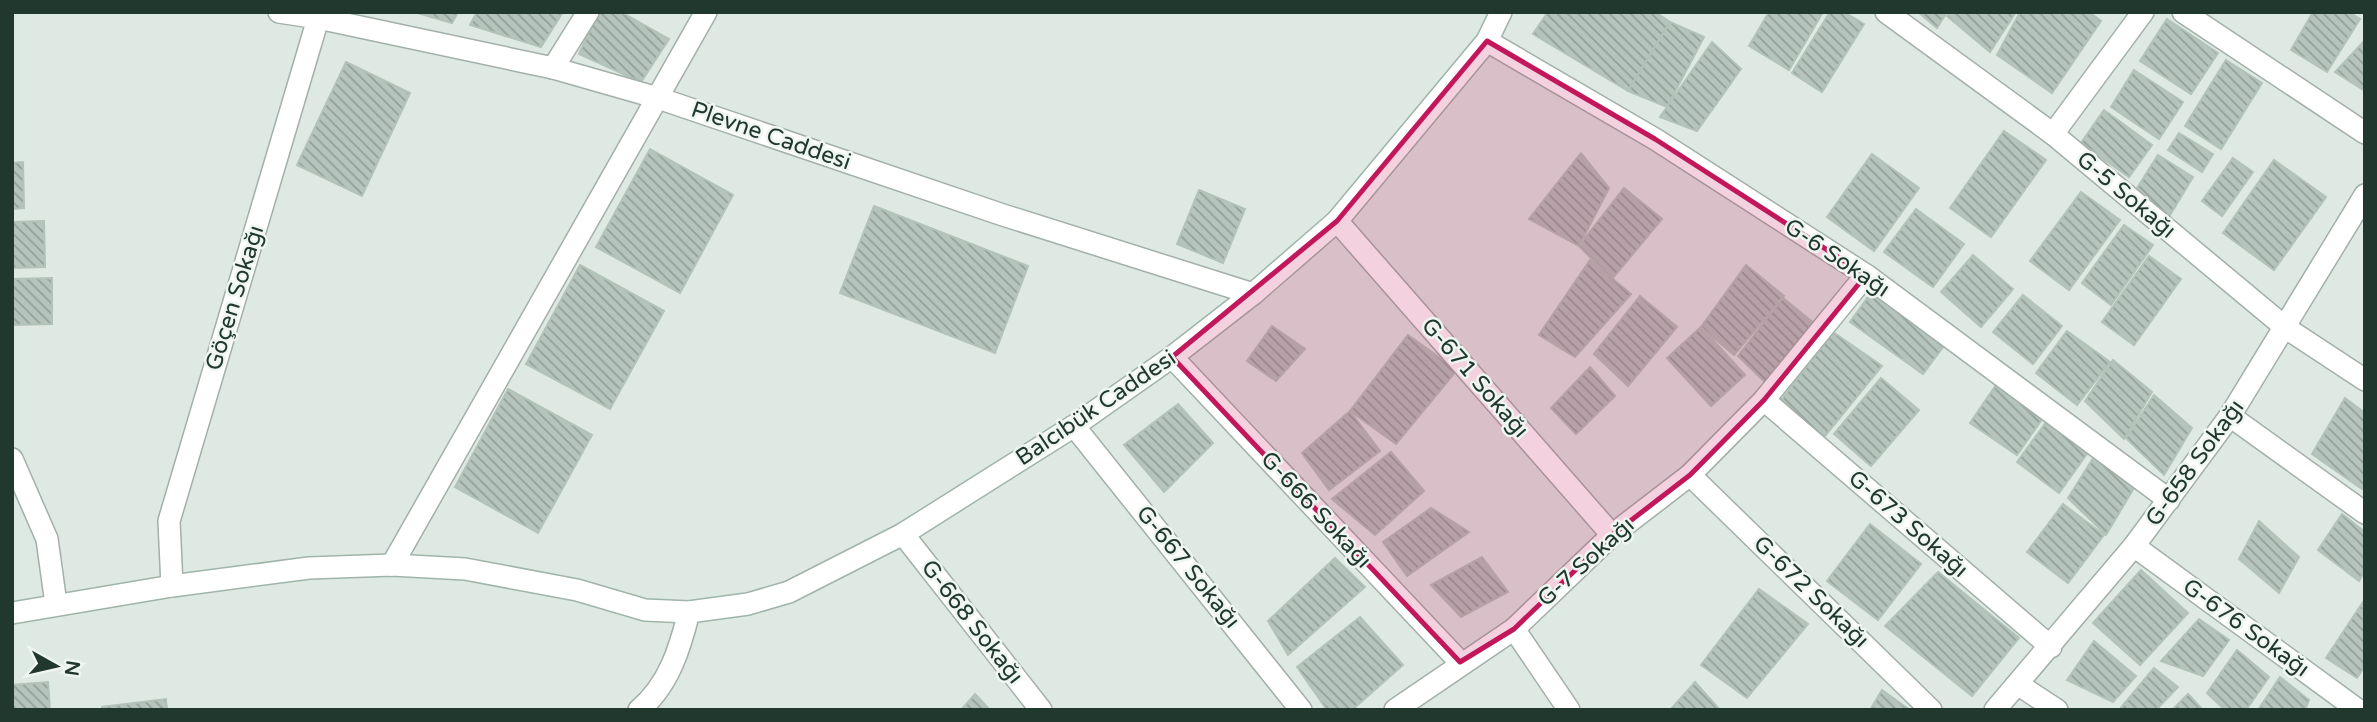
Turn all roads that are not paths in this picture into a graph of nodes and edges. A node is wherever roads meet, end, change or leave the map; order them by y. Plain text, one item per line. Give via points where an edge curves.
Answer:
1 (279, 12) edge
2 (588, 12) edge
3 (706, 12) edge
4 (1501, 12) edge
5 (1886, 12) edge
6 (2143, 12) edge
7 (2183, 12) edge
8 (319, 15) edge
9 (1487, 41) junction
10 (553, 68) junction
11 (658, 98) junction
12 (2365, 133) edge
13 (2053, 134) junction
14 (2365, 195) edge
15 (1337, 221) junction
16 (1866, 275) junction
17 (1253, 294) junction
18 (2286, 328) junction
19 (1172, 357) junction
20 (2365, 380) edge
21 (1765, 400) junction
22 (2230, 416) junction
23 (1073, 426) junction
24 (12, 460) edge
25 (1690, 475) junction
26 (2169, 500) junction
27 (2365, 513) edge
28 (903, 534) junction
29 (1612, 535) junction
30 (2134, 546) junction
31 (392, 565) junction
32 (172, 586) junction
33 (56, 604) junction
34 (689, 612) junction
35 (12, 613) edge
36 (1514, 629) junction
37 (2051, 647) junction
38 (1460, 663) junction
39 (2019, 685) junction
40 (639, 710) edge
41 (1041, 710) edge
42 (1301, 710) edge
43 (1395, 710) edge
44 (1569, 710) edge
45 (1931, 710) edge
46 (1996, 710) edge
47 (2057, 710) edge
48 (2358, 710) edge

1 - 8 street, Plevne Caddesi
2 - 10 street
3 - 11 street
4 - 9 street, Balcıbük Caddesi
5 - 13 street, G-5 Sokağı
6 - 13 street
7 - 12 street
8 - 10 street, Plevne Caddesi
8 - 32 street, Göçen Sokağı via 169,521
9 - 15 street, Balcıbük Caddesi
9 - 16 street, G-6 Sokağı via 1655,139
10 - 11 street, Plevne Caddesi
11 - 17 street, Plevne Caddesi
11 - 31 street
13 - 18 street, G-5 Sokağı
14 - 18 street, G-658 Sokağı
15 - 17 street, Balcıbük Caddesi
15 - 29 street, G-671 Sokağı
16 - 21 street, G-7 Sokağı
16 - 26 street, G-6 Sokağı
17 - 19 street, Balcıbük Caddesi
18 - 20 street, G-5 Sokağı
18 - 22 street, G-658 Sokağı
19 - 23 street, Balcıbük Caddesi
19 - 38 street, G-666 Sokağı
21 - 25 street, G-7 Sokağı
21 - 37 street, G-673 Sokağı
22 - 26 street, G-658 Sokağı
22 - 27 street
23 - 28 street, Balcıbük Caddesi
23 - 42 street, G-667 Sokağı
24 - 33 street via 47,539
25 - 29 street, G-7 Sokağı
25 - 45 street, G-672 Sokağı
26 - 30 street, G-658 Sokağı
28 - 34 street, Balcıbük Caddesi via 789,592 748,604
28 - 41 street, G-668 Sokağı
29 - 36 street, G-7 Sokağı
30 - 37 street, G-658 Sokağı
30 - 48 street, G-676 Sokağı
31 - 32 street, Balcıbük Caddesi via 309,568
31 - 34 street, Balcıbük Caddesi via 465,569 577,590 645,610
32 - 33 street, Balcıbük Caddesi
33 - 35 street, Balcıbük Caddesi
34 - 40 street via 666,678
36 - 38 street, G-7 Sokağı
36 - 44 street
37 - 39 street, G-658 Sokağı
38 - 43 street, G-7 Sokağı
39 - 46 street, G-658 Sokağı
39 - 47 street

